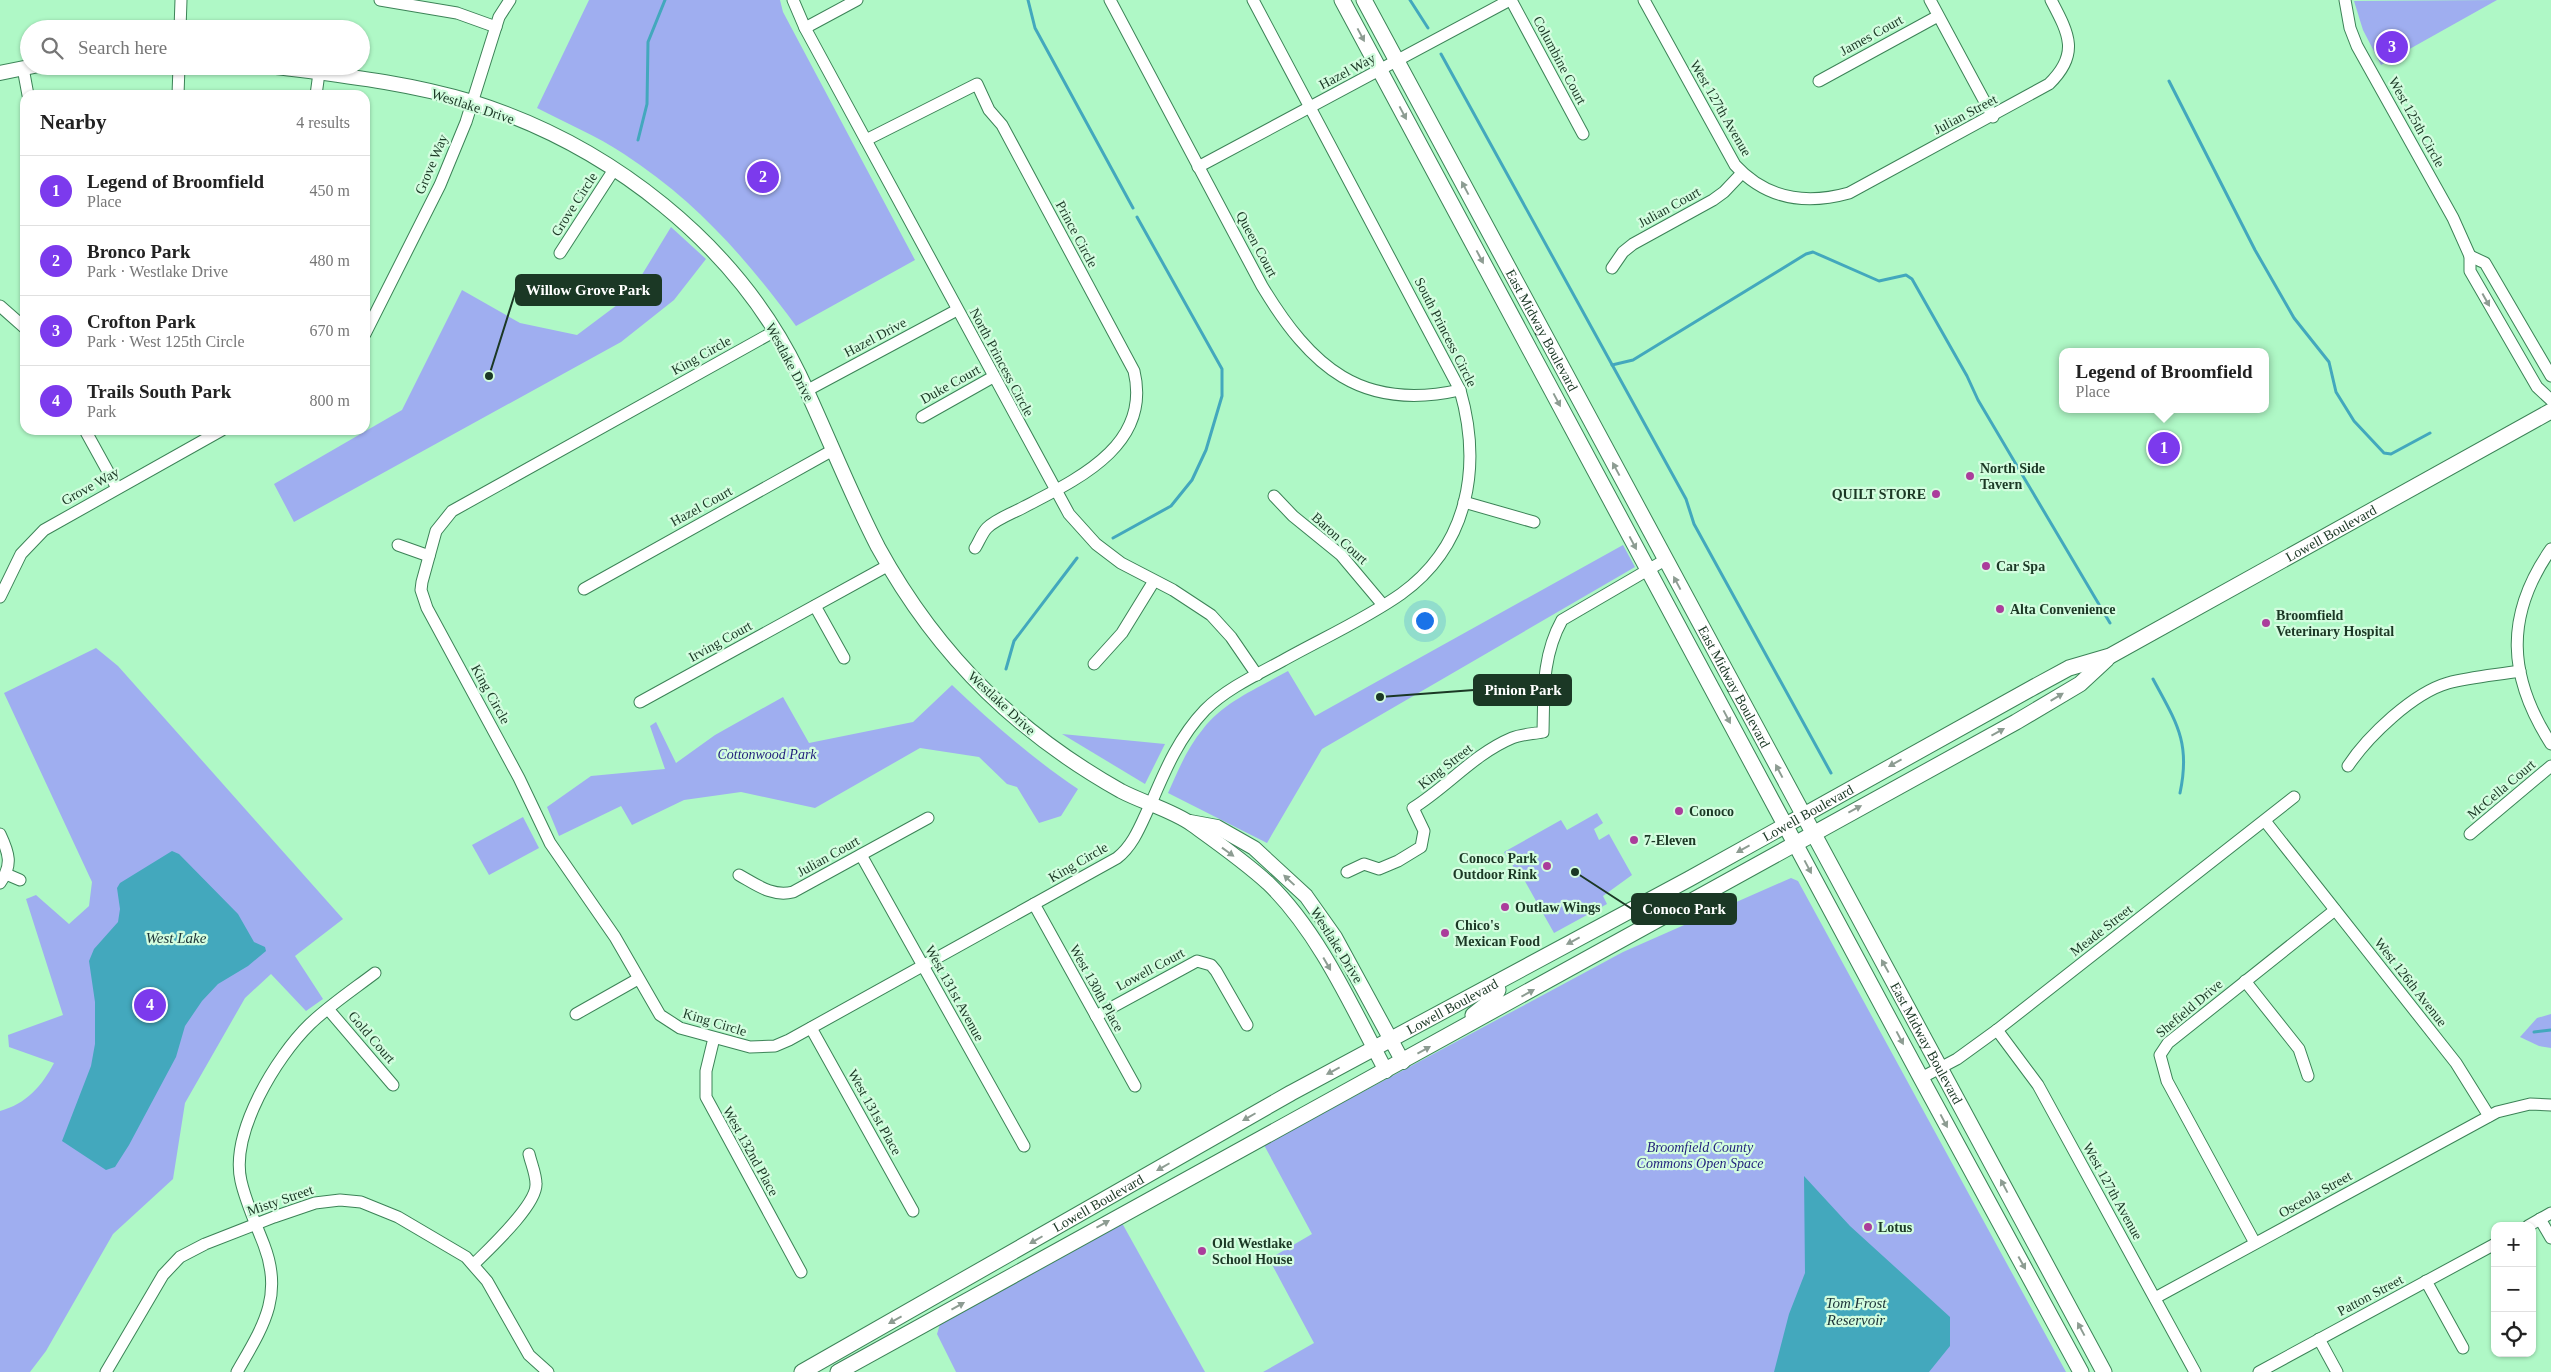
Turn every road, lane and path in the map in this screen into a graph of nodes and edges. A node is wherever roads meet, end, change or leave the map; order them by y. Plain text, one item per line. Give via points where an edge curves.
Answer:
1 (181, 0) edge
2 (380, 0) edge
3 (510, 0) edge
4 (793, 0) edge
5 (857, 0) edge
6 (1110, 0) edge
7 (1253, 0) edge
8 (1342, 0) edge
9 (1364, 0) edge
10 (1510, 0) edge
11 (1644, 0) edge
12 (1930, 0) edge
13 (2051, 0) edge
14 (2345, 0) edge
15 (397, 1) edge
16 (1938, 16) junction
17 (180, 20) edge
18 (496, 27) junction
19 (805, 28) junction
20 (1397, 61) junction
21 (20, 69) edge
22 (1380, 70) junction
23 (0, 73) edge
24 (28, 75) edge
25 (179, 75) edge
26 (319, 75) edge
27 (338, 75) edge
28 (1819, 81) dead end
29 (28, 90) edge
30 (178, 90) edge
31 (317, 90) edge
32 (472, 102) junction
33 (1311, 107) junction
34 (1993, 116) junction
35 (1583, 134) dead end
36 (866, 140) junction
37 (1198, 167) junction
38 (614, 170) junction
39 (1742, 173) junction
40 (1885, 174) joint
41 (560, 253) dead end
42 (2470, 256) junction
43 (1612, 268) dead end
44 (0, 306) edge
45 (957, 310) junction
46 (370, 322) edge
47 (20, 324) edge
48 (774, 331) junction
49 (2551, 376) edge
50 (993, 377) junction
51 (1460, 390) junction
52 (806, 391) junction
53 (2551, 400) edge
54 (2551, 411) edge
55 (922, 417) dead end
56 (88, 435) edge
57 (213, 435) edge
58 (833, 450) junction
59 (117, 488) junction
60 (1055, 491) junction
61 (1274, 496) dead end
62 (1464, 502) junction
63 (1534, 522) dead end
64 (398, 546) dead end
65 (975, 548) dead end
66 (2551, 549) edge
67 (429, 556) junction
68 (1665, 560) junction
69 (889, 565) junction
70 (1648, 570) junction
71 (1154, 581) junction
72 (584, 589) dead end
73 (0, 597) edge
74 (1383, 605) junction
75 (815, 606) junction
76 (2110, 656) junction
77 (844, 658) dead end
78 (1094, 664) dead end
79 (2520, 671) junction
80 (1257, 675) junction
81 (2009, 700) junction
82 (640, 702) dead end
83 (2551, 744) edge
84 (1948, 759) junction
85 (2348, 766) dead end
86 (2551, 766) edge
87 (2294, 797) dead end
88 (1150, 804) junction
89 (1802, 814) junction
90 (928, 818) dead end
91 (2265, 821) junction
92 (1189, 822) junction
93 (1785, 825) junction
94 (1812, 833) junction
95 (0, 834) edge
96 (2470, 834) dead end
97 (1795, 843) junction
98 (861, 855) junction
99 (1347, 872) dead end
100 (740, 875) dead end
101 (3, 879) edge
102 (20, 880) dead end
103 (1034, 904) junction
104 (2335, 910) junction
105 (923, 966) junction
106 (376, 973) dead end
107 (638, 979) junction
108 (2245, 981) junction
109 (1496, 983) junction
110 (328, 1009) junction
111 (576, 1014) dead end
112 (1096, 1016) junction
113 (1247, 1025) dead end
114 (811, 1028) junction
115 (1997, 1030) junction
116 (714, 1038) junction
117 (1444, 1039) junction
118 (1392, 1040) junction
119 (1374, 1049) junction
120 (1403, 1062) junction
121 (1940, 1068) junction
122 (1386, 1071) junction
123 (2308, 1076) dead end
124 (1921, 1078) junction
125 (393, 1085) dead end
126 (1135, 1086) dead end
127 (2551, 1105) edge
128 (2489, 1116) junction
129 (1024, 1146) dead end
130 (529, 1154) dead end
131 (913, 1211) dead end
132 (2551, 1213) edge
133 (2540, 1219) junction
134 (2535, 1222) edge
135 (256, 1224) junction
136 (2551, 1238) edge
137 (2256, 1244) junction
138 (2491, 1246) edge
139 (474, 1264) junction
140 (987, 1268) junction
141 (801, 1272) dead end
142 (2426, 1281) junction
143 (2155, 1298) junction
144 (924, 1325) junction
145 (2320, 1339) junction
146 (2463, 1348) dead end
147 (106, 1372) edge
148 (237, 1372) edge
149 (548, 1372) edge
150 (802, 1372) edge
151 (838, 1372) edge
152 (2081, 1372) edge
153 (2104, 1372) edge
154 (2195, 1372) edge
155 (2259, 1372) edge
156 (2337, 1372) edge

1 - 17 street
2 - 15 street
3 - 18 street, Grove Way
4 - 19 street, North Princess Circle
5 - 19 street
6 - 37 street, Queen Court
7 - 33 street, South Princess Circle
8 -> 22 main road, East Midway Boulevard
9 - 20 main road, East Midway Boulevard
10 - 20 street, Hazel Way
10 - 35 street, Columbine Court
11 - 39 street, West 127th Avenue via 1712,126
12 - 16 street
13 - 34 street, Julian Street via 2067,32 2069,42 2065,64 2040,91
14 - 42 street, West 125th Circle via 2357,46 2453,218
15 - 18 street via 457,13
16 - 28 street, James Court
16 - 34 street
18 - 32 street, Grove Way
19 - 36 street, North Princess Circle
20 - 22 street, Hazel Way
68 -> 20 main road, East Midway Boulevard
21 - 23 street
22 - 33 street, Hazel Way
22 -> 70 main road, East Midway Boulevard
24 - 29 street
25 - 30 street
26 - 31 street
27 - 32 street, Westlake Drive
32 - 38 street, Westlake Drive via 551,134
32 - 46 street, Grove Way via 440,185
33 - 37 street, Hazel Way
33 - 51 street, South Princess Circle
34 - 40 street, Julian Street
36 - 45 street, North Princess Circle
36 - 60 street, Prince Circle via 977,84 1127,357 1134,371 1139,396 1133,420 1096,466
37 - 51 street, Queen Court via 1280,316 1318,359 1356,385 1384,394 1412,398
38 - 41 street, Grove Circle
38 - 48 street, Westlake Drive via 662,205 717,254 742,282
39 - 40 street, West 127th Avenue via 1776,193 1802,200 1849,193
39 - 43 street, Julian Court via 1714,200 1633,244
42 - 49 street, West 125th Circle via 2484,263
42 -> 53 street, West 125th Circle via 2470,271 2490,307 2537,387
44 - 47 street
45 - 50 street, North Princess Circle
45 - 52 street, Hazel Drive
48 - 52 street, Westlake Drive
48 - 67 street, King Circle via 452,511 436,531
50 - 55 street, Duke Court
50 - 60 street, North Princess Circle
51 - 62 street, South Princess Circle via 1471,443 1471,467
52 - 58 street, Westlake Drive
54 - 76 main road, Lowell Boulevard
56 - 59 street
57 - 59 street, Grove Way
58 - 69 street, Westlake Drive
58 - 72 street, Hazel Court
59 - 73 street, Grove Way via 49,527 30,542
60 - 65 street via 988,528
60 - 71 street, North Princess Circle via 1069,514 1096,544 1121,563
61 - 74 street, Baron Court via 1347,562
62 - 63 street
62 - 74 street, South Princess Circle via 1448,542 1431,566 1401,594
64 - 67 street
66 - 79 street via 2528,588 2522,608 2518,637
67 - 107 street, King Circle via 421,590 426,608 519,778 550,843 615,937
68 - 70 street, King Street
89 -> 68 main road, East Midway Boulevard
69 - 75 street, Irving Court
69 - 88 street, Westlake Drive via 928,625 956,660 995,699 1065,756 1102,780
70 -> 93 main road, East Midway Boulevard
70 - 99 street, King Street via 1562,620 1546,657 1543,732 1513,738 1474,760 1432,797 1413,808 1424,831 1421,847 1379,869 1364,864
71 - 78 street via 1122,633
71 - 80 street, North Princess Circle via 1211,616 1231,637
74 - 80 street, South Princess Circle
75 - 77 street
75 - 82 street, Irving Court
76 - 81 main road, Lowell Boulevard via 2069,668
84 -> 76 main road, Lowell Boulevard via 2080,684
79 - 83 street via 2528,705
79 - 85 street via 2457,681 2431,690 2374,733
80 - 88 street, South Princess Circle via 1230,691 1197,719 1182,739
81 - 84 main road via 1990,722 1948,745
81 -> 89 main road, Lowell Boulevard
94 -> 84 main road, Lowell Boulevard
86 - 96 street, McCella Court
87 - 91 street, Meade Street
88 - 92 street, Westlake Drive
88 - 103 street, King Circle via 1126,851
89 - 93 main road, Lowell Boulevard
89 - 94 main road, East Midway Boulevard
90 - 98 street, Julian Court
91 - 104 street, West 126th Avenue
91 - 115 street, Meade Street
118 -> 92 street, Westlake Drive via 1335,937 1306,896 1254,848 1217,827
92 -> 119 street, Westlake Drive via 1247,865 1284,900 1318,948
93 - 97 main road, East Midway Boulevard
93 -> 109 main road, Lowell Boulevard
94 - 97 main road, Lowell Boulevard
121 -> 94 main road, East Midway Boulevard
95 - 101 street via 10,862
117 -> 97 main road, Lowell Boulevard
97 -> 124 main road, East Midway Boulevard
98 - 100 street, Julian Court via 785,894 768,892
98 - 105 street, West 131st Avenue
101 - 102 street
103 - 105 street, King Circle
103 - 112 street, West 130th Place
104 - 108 street, Shefield Drive
104 - 128 street, West 126th Avenue via 2456,1062
105 - 114 street, King Circle
105 - 129 street, West 131st Avenue
106 - 110 street
107 - 111 street
107 - 116 street, King Circle via 666,1021
108 - 123 street via 2300,1049
108 - 137 street, Shefield Drive via 2155,1053
109 - 117 main road via 1498,990 1493,999
109 - 118 main road, Lowell Boulevard
110 - 125 street, Gold Court
110 - 135 street via 298,1037 248,1118 239,1165 245,1195
112 - 113 street, Lowell Court via 1197,961 1211,965 1216,971
112 - 126 street, West 130th Place
114 - 116 street, King Circle via 764,1048 750,1048
114 - 131 street, West 131st Place
115 - 121 street, Meade Street
115 - 143 street, West 127th Avenue via 2038,1086
116 - 141 street, West 132nd Place via 706,1071 706,1097
120 -> 117 main road, Lowell Boulevard
118 - 119 main road, Lowell Boulevard
118 - 120 street, Westlake Drive
119 - 122 street, Westlake Drive
119 -> 140 main road, Lowell Boulevard via 1291,1093
120 - 122 main road, Lowell Boulevard
121 - 124 street, Meade Street
153 -> 121 main road, East Midway Boulevard
144 -> 122 main road, Lowell Boulevard
124 -> 152 main road, East Midway Boulevard
127 - 128 street via 2530,1104
128 - 137 street, Osceola Street
130 - 139 street via 536,1186 531,1198 513,1225
132 - 133 street
133 - 134 street
133 - 136 street
135 - 139 street, Misty Street via 315,1203 361,1202 398,1217
135 - 147 street, Misty Street via 189,1252 169,1268
135 - 148 street via 270,1265 272,1295 263,1327
137 - 143 street, Osceola Street
138 - 142 street, Patton Street
139 - 149 street, Misty Street via 529,1355
140 - 144 main road via 925,1310 921,1314
140 -> 150 main road, Lowell Boulevard
142 - 145 street, Patton Street
142 - 146 street
143 - 154 street, West 127th Avenue
144 - 151 main road, Lowell Boulevard
145 - 155 street, Patton Street
145 - 156 street

